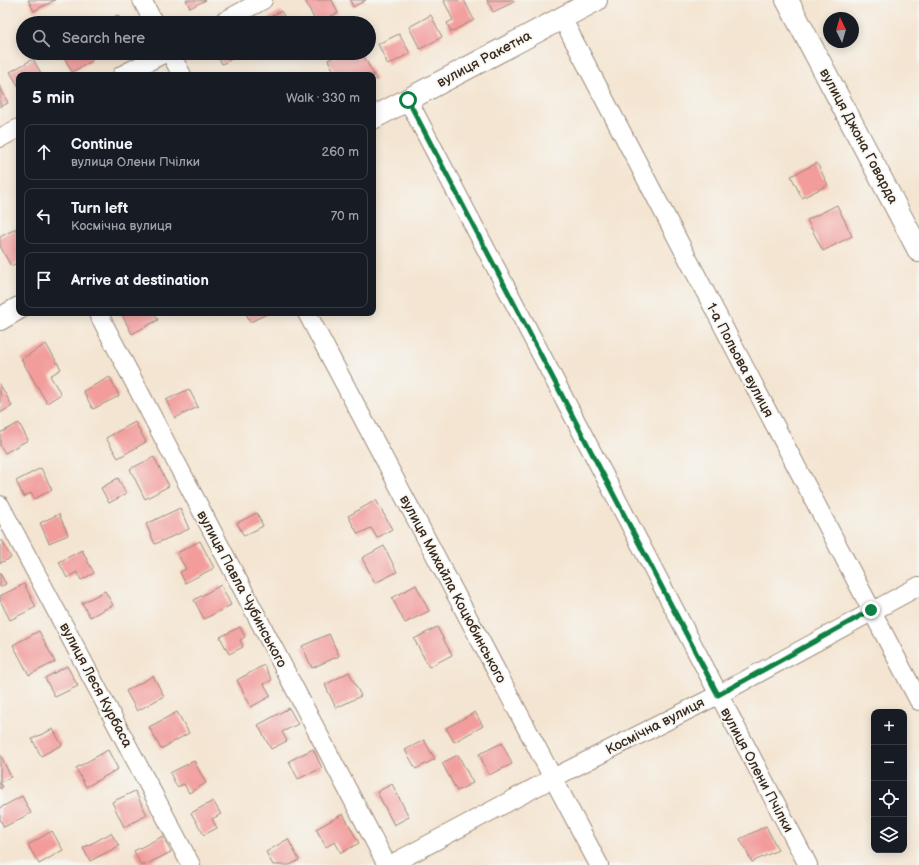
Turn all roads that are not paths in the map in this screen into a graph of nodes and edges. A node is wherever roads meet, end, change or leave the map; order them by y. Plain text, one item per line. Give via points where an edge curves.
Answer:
1 (142, 0) edge
2 (263, 0) edge
3 (596, 0) edge
4 (787, 0) edge
5 (150, 16) edge
6 (234, 16) edge
7 (562, 18) junction
8 (151, 60) edge
9 (174, 60) edge
10 (128, 72) edge
11 (180, 72) edge
12 (408, 100) junction
13 (376, 116) edge
14 (16, 130) edge
15 (0, 138) edge
16 (919, 251) edge
17 (16, 310) edge
18 (100, 316) edge
19 (309, 316) edge
20 (0, 318) edge
21 (0, 505) edge
22 (919, 586) edge
23 (871, 610) junction
24 (718, 695) junction
25 (919, 701) edge
26 (553, 778) junction
27 (191, 865) edge
28 (387, 865) edge
29 (390, 865) edge
30 (599, 865) edge
31 (808, 865) edge

1 - 5 street
2 - 6 street
3 - 7 street, вулиця Ракетна
4 - 16 street, вулиця Джона Говарда
7 - 12 street, вулиця Ракетна
7 - 23 street, 1-а Польова вулиця
8 - 10 street
9 - 11 street
12 - 13 street, вулиця Ракетна
12 - 24 street, вулиця Олени Пчілки
14 - 15 street
17 - 20 street
18 - 28 street, вулиця Павла Чубинського
19 - 26 street, вулиця Михайла Коцюбинського
21 - 27 street, вулиця Леся Курбаса
22 - 23 street, Космічна вулиця
23 - 24 street, Космічна вулиця
23 - 25 street, 1-а Польова вулиця
24 - 26 street, Космічна вулиця
24 - 31 street, вулиця Олени Пчілки
26 - 29 street, Космічна вулиця
26 - 30 street, вулиця Михайла Коцюбинського

